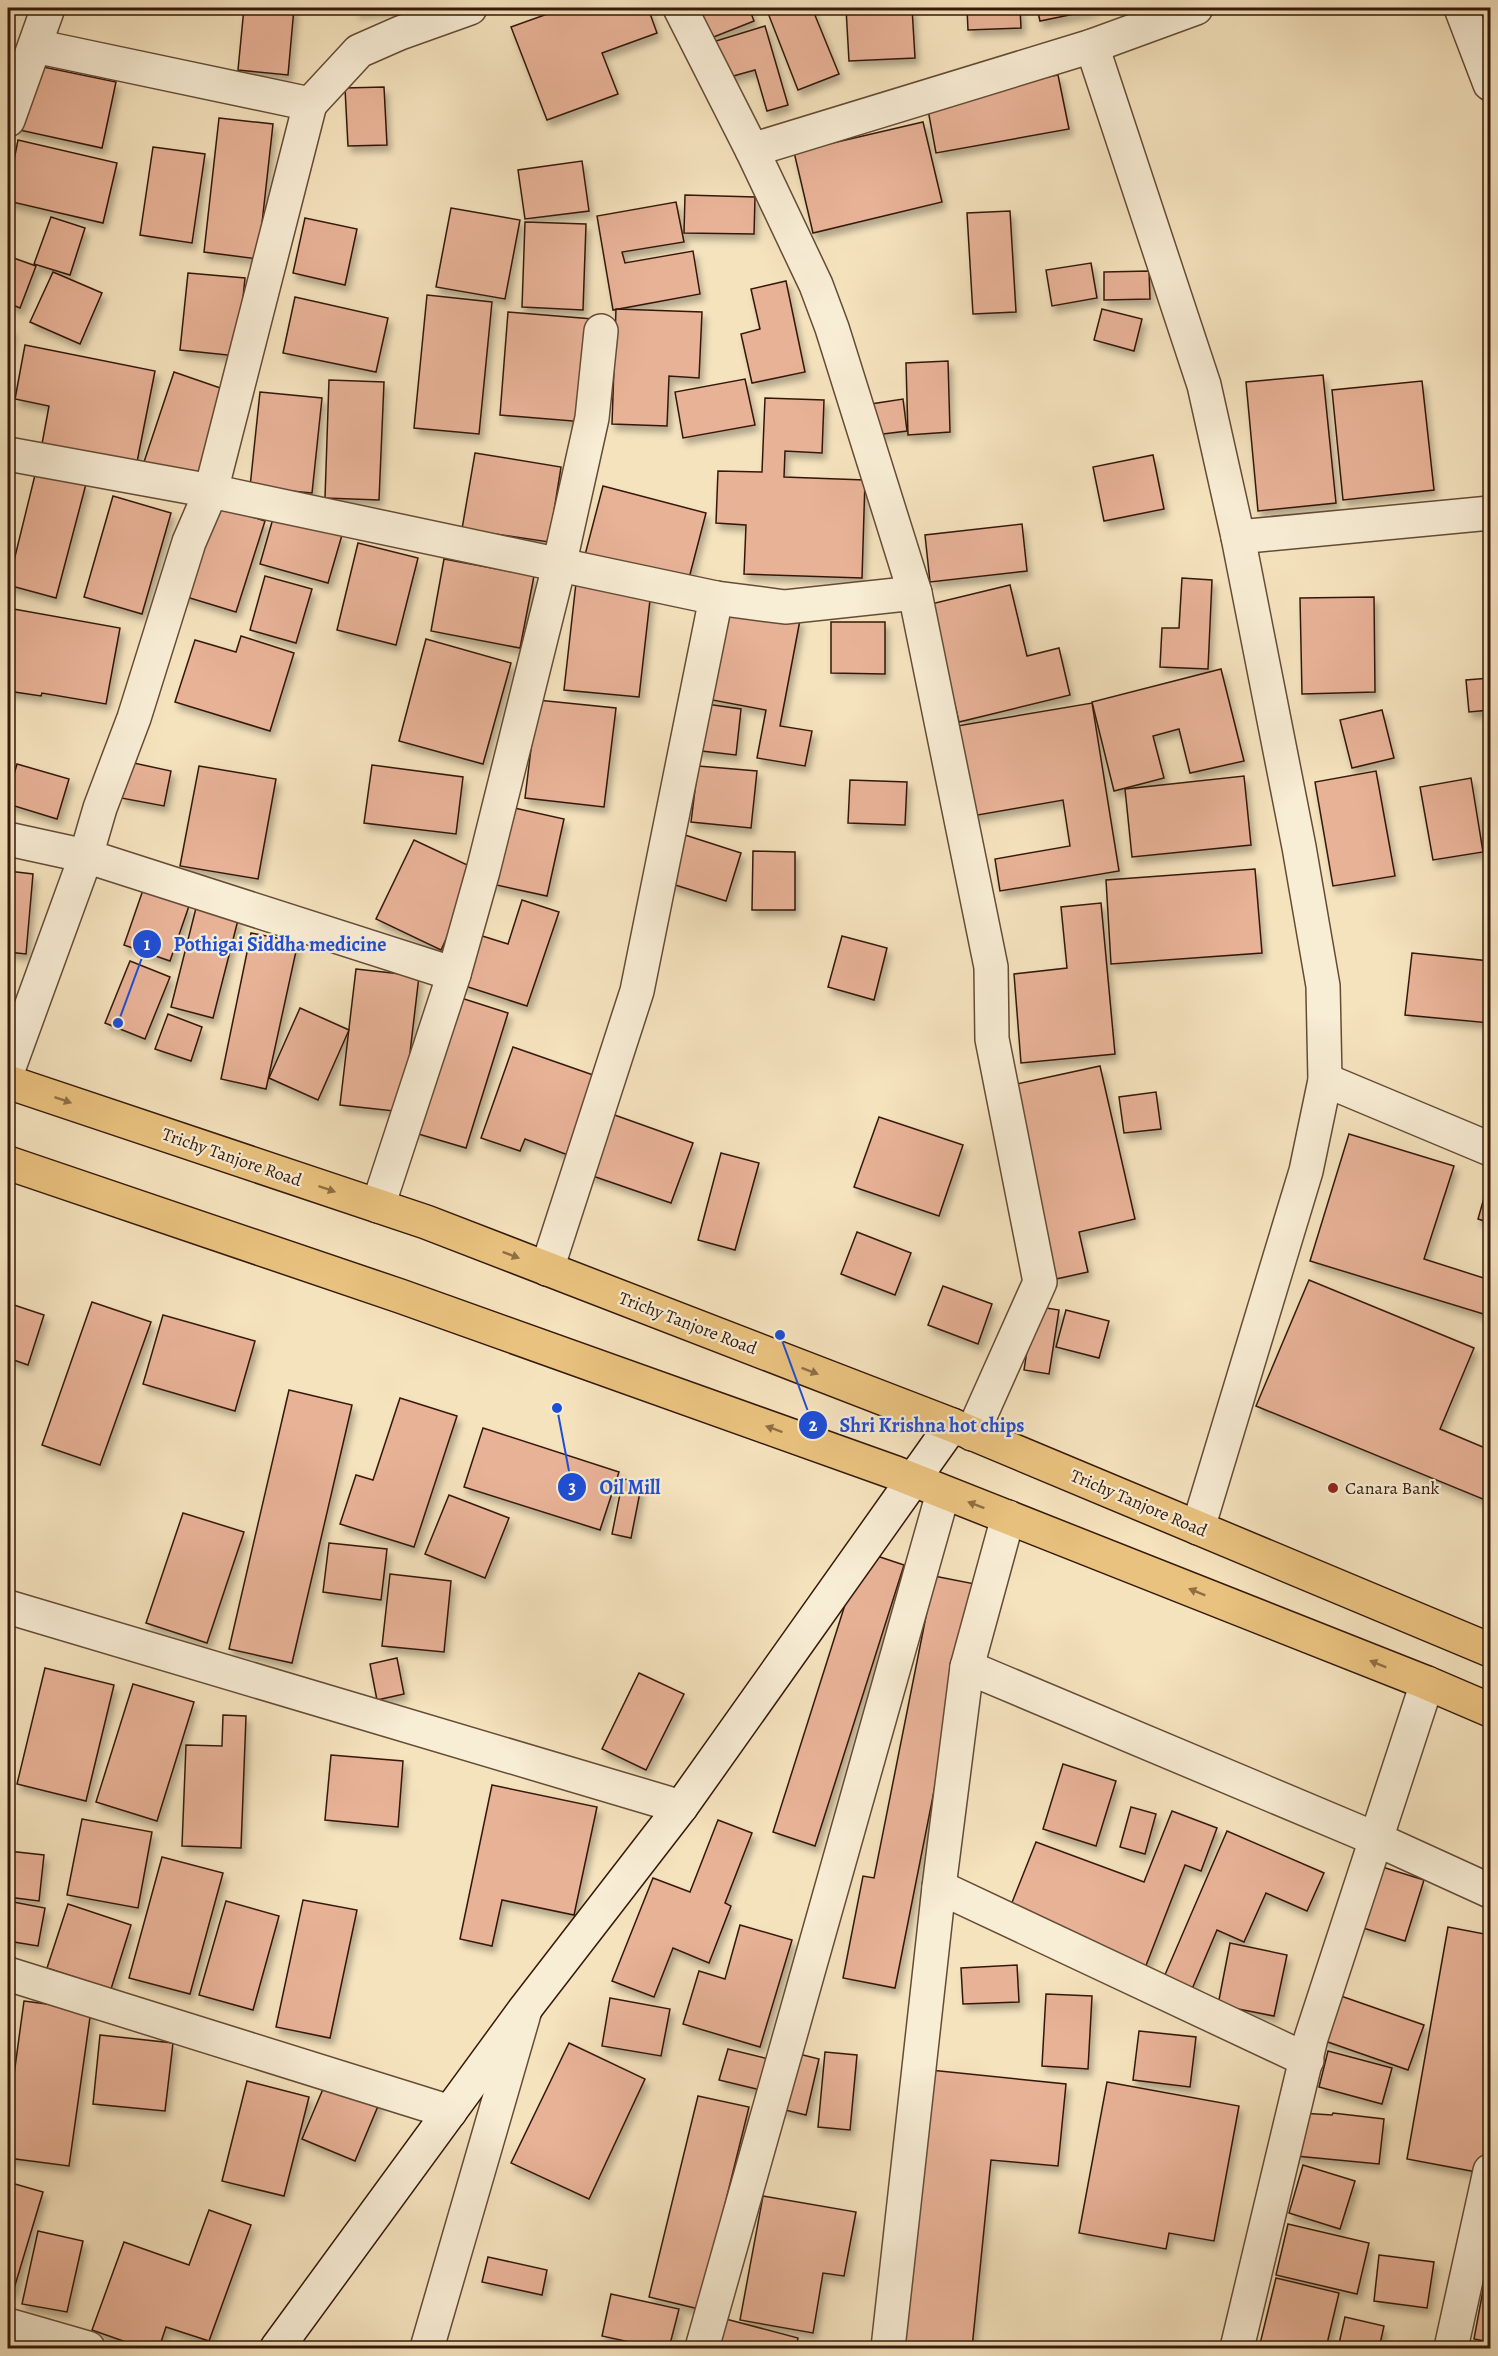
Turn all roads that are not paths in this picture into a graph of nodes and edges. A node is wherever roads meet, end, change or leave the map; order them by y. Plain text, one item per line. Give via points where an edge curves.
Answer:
1 (48, 8) edge
2 (471, 8) edge
3 (680, 8) edge
4 (1196, 8) edge
5 (1461, 8) edge
6 (35, 46) junction
7 (1092, 46) junction
8 (1491, 84) edge
9 (310, 104) junction
10 (8, 120) edge
11 (752, 150) junction
12 (601, 331) dead end
13 (8, 454) edge
14 (211, 491) junction
15 (1491, 513) edge
16 (1238, 537) junction
17 (559, 566) junction
18 (915, 593) junction
19 (716, 598) junction
20 (8, 839) edge
21 (86, 856) junction
22 (454, 974) junction
23 (8, 1070) edge
24 (1325, 1080) junction
25 (8, 1082) edge
26 (1491, 1149) edge
27 (8, 1163) edge
28 (378, 1206) junction
29 (547, 1269) junction
30 (962, 1430) junction
31 (912, 1479) junction
32 (943, 1493) junction
33 (1008, 1517) junction
34 (1198, 1528) junction
35 (8, 1607) edge
36 (1491, 1650) edge
37 (967, 1667) junction
38 (1427, 1683) junction
39 (1491, 1710) edge
40 (681, 1807) junction
41 (1376, 1839) junction
42 (939, 1887) junction
43 (1491, 1891) edge
44 (8, 1974) edge
45 (525, 2009) junction
46 (1307, 2060) junction
47 (450, 2112) junction
48 (1491, 2171) edge
49 (8, 2325) edge
50 (88, 2349) edge
51 (277, 2349) edge
52 (427, 2349) edge
53 (702, 2349) edge
54 (888, 2349) edge
55 (1237, 2349) edge
56 (1451, 2349) edge

1 - 6 street
2 - 9 street via 359,51
3 - 11 street
4 - 7 street
5 - 8 street
6 - 9 street
6 - 10 street
7 - 11 street
7 - 16 street via 1204,385
9 - 14 street
11 - 18 street via 816,285 832,328
12 - 17 street via 592,418
13 - 14 street
14 - 17 street
14 - 21 street via 189,542
15 - 16 street
16 - 24 street via 1323,986
17 - 19 street
17 - 22 street
18 - 19 street via 784,607
18 - 30 street via 991,967 992,1039 1040,1282
19 - 29 street via 637,991
20 - 21 street
21 - 22 street
21 - 23 street
22 - 28 street
24 - 26 street
24 - 34 street via 1306,1171
25 -> 28 highway, Trichy Tanjore Road
31 -> 27 highway via 400,1296
28 -> 29 highway, Trichy Tanjore Road
29 -> 30 highway, Trichy Tanjore Road
30 - 31 street
30 - 34 highway, Trichy Tanjore Road
31 - 32 highway
31 - 40 street
33 -> 32 highway
32 - 53 street
33 - 37 street
38 -> 33 highway
34 - 36 highway, Trichy Tanjore Road
35 - 40 street
37 - 41 street
37 - 42 street
38 - 39 highway
38 - 41 street
40 - 45 street
41 - 43 street
41 - 46 street
42 - 46 street
42 - 54 street
44 - 47 street
45 - 47 street
45 - 52 street
46 - 55 street
47 - 51 street
48 - 56 street
49 - 50 street

